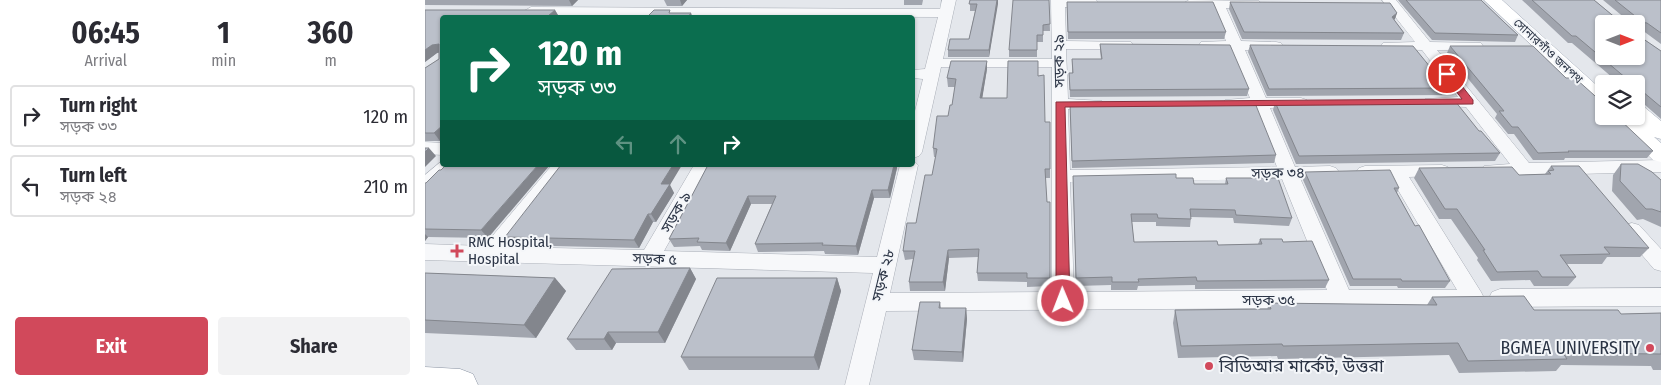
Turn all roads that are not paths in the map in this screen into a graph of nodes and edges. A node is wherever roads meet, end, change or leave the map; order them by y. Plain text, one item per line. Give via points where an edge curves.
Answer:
1 (1492, 0) edge
2 (1509, 0) edge
3 (1058, 2) edge
4 (1391, 2) edge
5 (1105, 4) edge
6 (1171, 4) edge
7 (1218, 4) junction
8 (1271, 4) edge
9 (1374, 4) edge
10 (947, 6) edge
11 (594, 10) edge
12 (517, 11) edge
13 (706, 15) edge
14 (791, 15) edge
15 (1059, 45) junction
16 (1138, 45) edge
17 (1187, 45) edge
18 (1236, 46) junction
19 (1286, 46) edge
20 (1375, 46) edge
21 (1425, 46) junction
22 (1494, 46) edge
23 (1523, 46) edge
24 (1543, 47) junction
25 (1059, 63) junction
26 (933, 68) junction
27 (915, 73) edge
28 (1596, 75) edge
29 (1595, 95) edge
30 (1420, 102) edge
31 (1470, 102) junction
32 (1212, 103) edge
33 (1260, 103) junction
34 (1320, 103) edge
35 (1060, 104) junction
36 (1107, 104) edge
37 (1645, 118) edge
38 (1629, 125) edge
39 (1661, 132) edge
40 (915, 143) edge
41 (425, 148) edge
42 (440, 149) edge
43 (1661, 155) edge
44 (1661, 166) edge
45 (444, 167) edge
46 (560, 167) edge
47 (702, 167) edge
48 (909, 167) edge
49 (1578, 168) junction
50 (1455, 170) edge
51 (1475, 170) edge
52 (1524, 170) junction
53 (1396, 171) junction
54 (1289, 173) junction
55 (1061, 176) junction
56 (1591, 183) edge
57 (425, 186) edge
58 (1623, 219) edge
59 (425, 252) edge
60 (489, 254) junction
61 (649, 259) junction
62 (1661, 263) edge
63 (885, 266) junction
64 (1661, 297) edge
65 (1473, 298) junction
66 (1342, 299) junction
67 (1063, 301) junction
68 (877, 302) junction
69 (425, 383) edge
70 (460, 385) edge
71 (857, 385) edge

1 - 24 main road, সোনারগাঁও জনপথ
2 - 28 main road, সোনারগাঁও জনপথ
3 - 5 street
3 - 15 street, সড়ক ২৯
4 - 9 street
4 - 21 street
6 - 7 street
7 - 8 street
7 - 18 street
10 - 14 street
10 - 26 street
11 - 12 street
11 - 13 street
13 - 14 street
15 - 16 street
15 - 25 street, সড়ক ২৯
17 - 18 street
18 - 19 street
18 - 33 street
20 - 21 street
21 - 22 street
21 - 31 street
23 - 24 street
24 - 29 main road, সোনারগাঁও জনপথ
25 - 26 street
25 - 35 street, সড়ক ২৯
26 - 27 street
26 - 40 street
30 - 31 street
31 - 52 street
32 - 33 street
33 - 34 street
33 - 54 street
35 - 36 street
35 - 55 street, সড়ক ২৯
37 - 39 main road
38 - 43 main road
41 - 42 street
44 - 49 street
45 - 57 street
46 - 60 street
47 - 61 street, সড়ক ৯
48 - 63 street, সড়ক ২৮
49 - 52 street
49 - 56 street
50 - 53 street, সড়ক ৩৪
51 - 52 street
53 - 54 street, সড়ক ৩৪
53 - 65 street
54 - 55 street, সড়ক ৩৪
54 - 66 street
55 - 67 street, সড়ক ২৯
58 - 62 street
59 - 60 street, সড়ক ৫
60 - 61 street, সড়ক ৫
61 - 63 street, সড়ক ৫
63 - 68 street, সড়ক ২৮
64 - 65 street, সড়ক ৩৫
65 - 66 street, সড়ক ৩৫
66 - 67 street, সড়ক ৩৫
67 - 68 street, সড়ক ৩৫
68 - 71 street, সড়ক ২৮
69 - 70 highway

